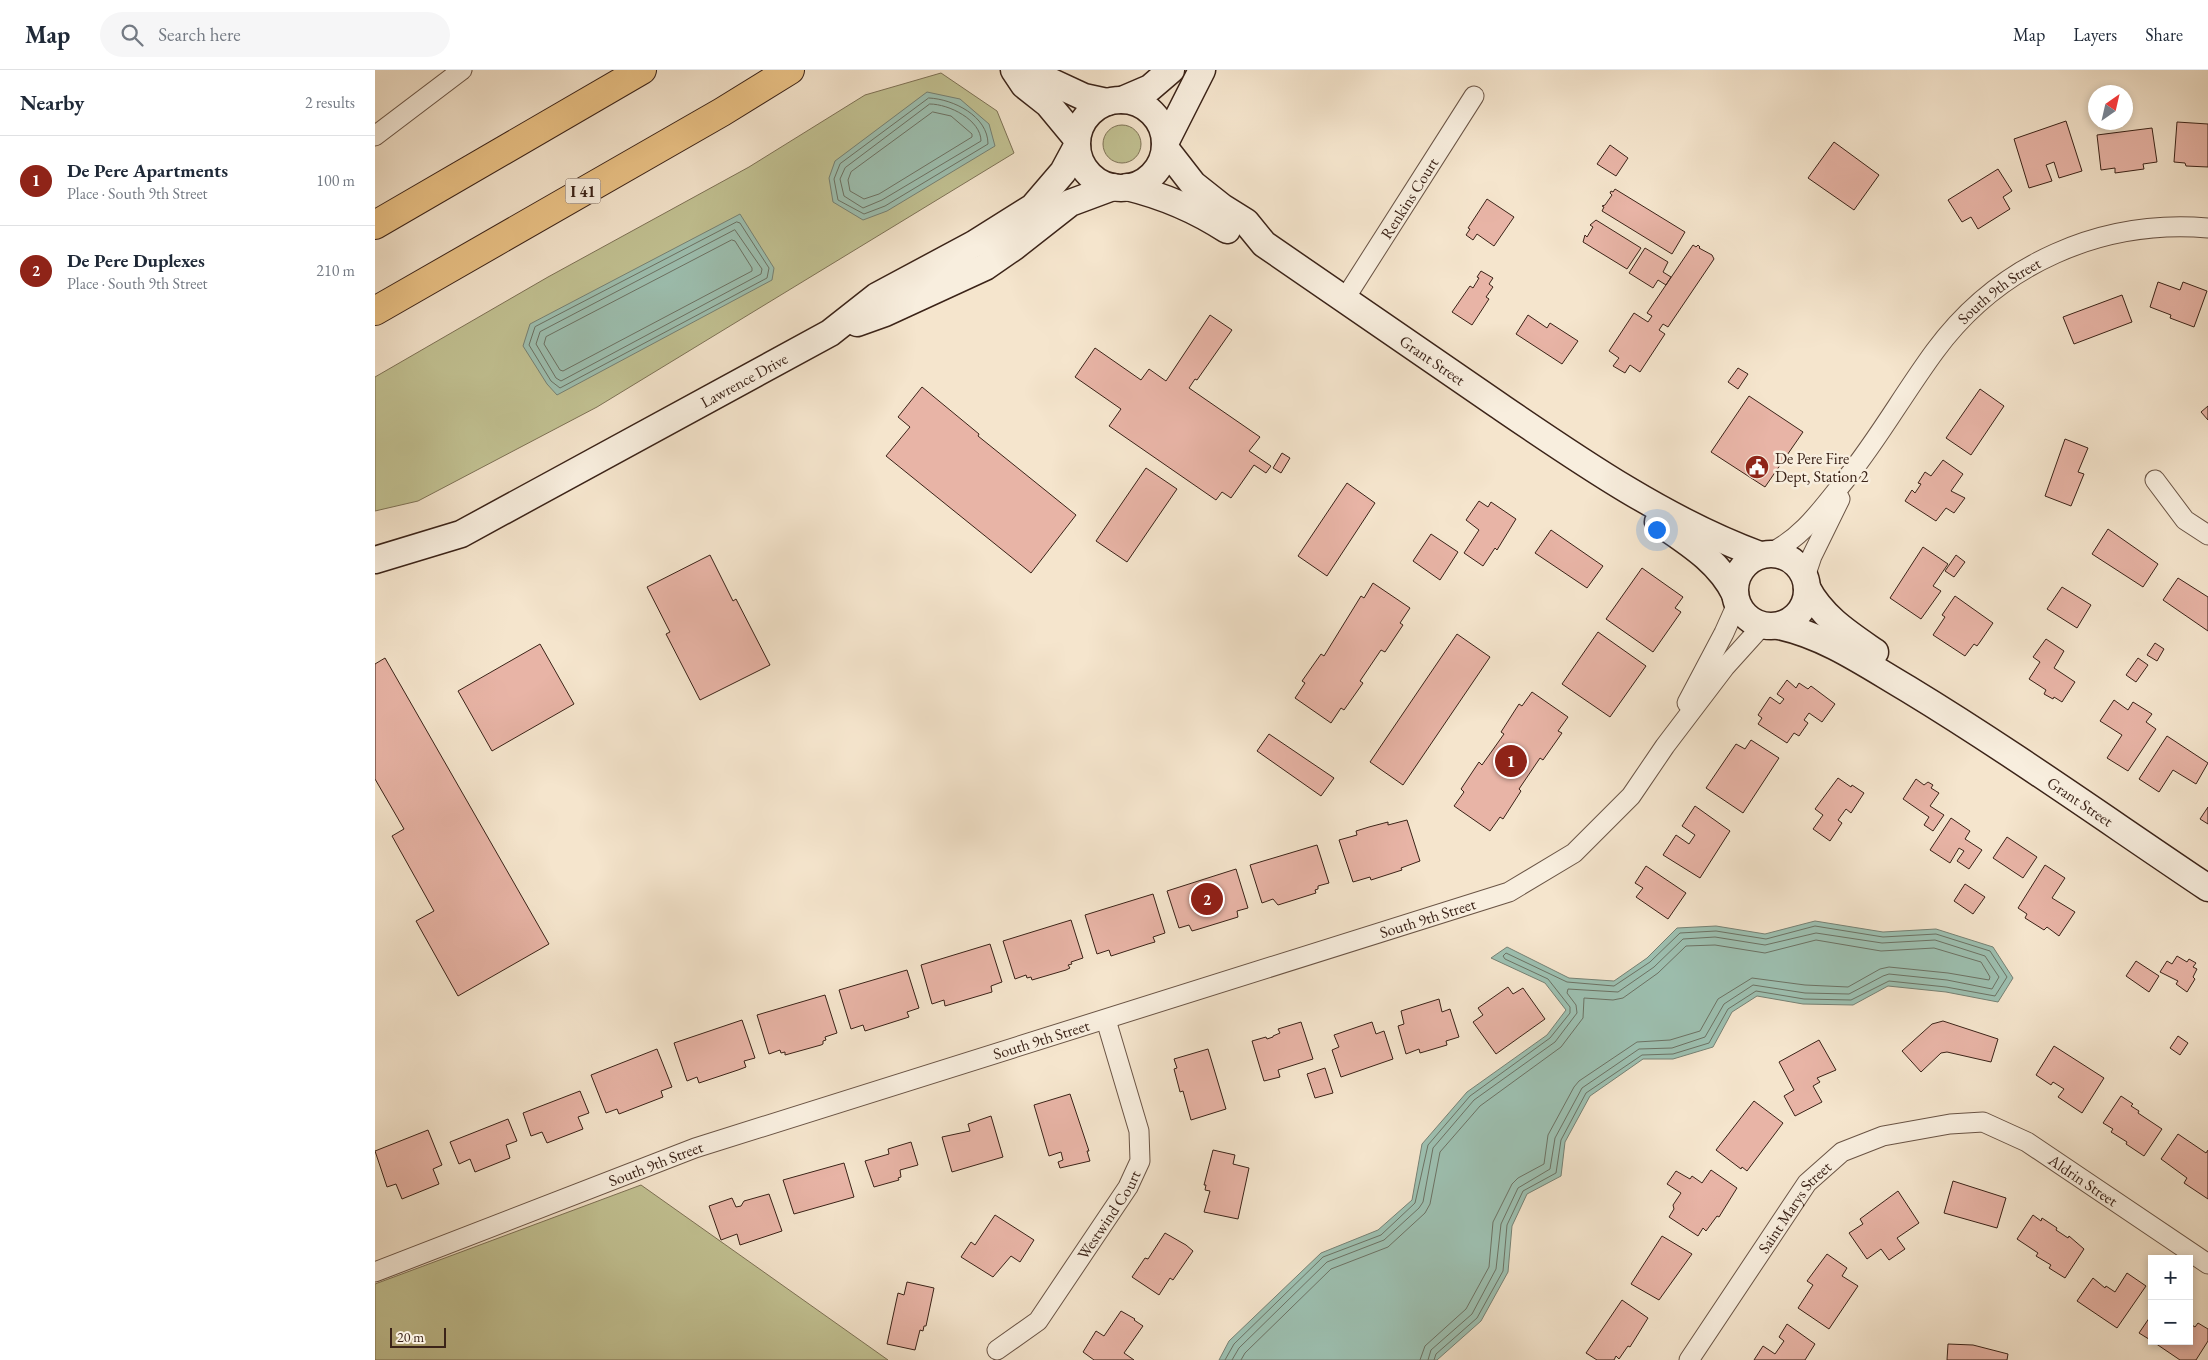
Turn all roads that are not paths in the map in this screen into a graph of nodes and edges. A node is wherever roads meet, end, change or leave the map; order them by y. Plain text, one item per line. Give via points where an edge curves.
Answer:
1 (462, 70) edge
2 (642, 70) edge
3 (790, 70) edge
4 (1015, 70) edge
5 (1026, 70) edge
6 (1171, 70) edge
7 (1202, 70) edge
8 (1474, 96) dead end
9 (1115, 101) junction
10 (375, 136) edge
11 (1077, 143) junction
12 (1165, 146) junction
13 (1120, 187) junction
14 (375, 226) edge
15 (2208, 228) edge
16 (1264, 244) junction
17 (1344, 300) junction
18 (375, 311) edge
19 (830, 333) junction
20 (1859, 463) junction
21 (1601, 475) junction
22 (2155, 480) dead end
23 (2208, 535) edge
24 (1764, 554) junction
25 (375, 560) edge
26 (1806, 583) junction
27 (1736, 599) junction
28 (1771, 626) junction
29 (1953, 716) junction
30 (1665, 746) junction
31 (2208, 888) edge
32 (1106, 1020) junction
33 (1950, 1124) joint
34 (2208, 1264) edge
35 (375, 1272) edge
36 (997, 1350) dead end
37 (1689, 1360) edge

1 - 10 street
2 - 14 highway
3 - 18 highway, I 41
4 - 11 street via 1024,85 1048,104
5 - 9 street via 1084,97
6 - 9 street via 1150,88
7 - 12 street
8 - 17 street, Renkins Court
9 - 11 street via 1096,108 1087,116 1080,127
9 - 12 street via 1135,102 1147,108 1159,124
11 - 13 street via 1080,160 1088,173 1099,182
11 - 19 street, Lawrence Drive via 1063,172 1033,207 974,244 877,296
12 - 13 street via 1161,162 1153,174 1141,183
12 - 16 street, Grant Street via 1193,184 1246,222
13 - 16 street, Grant Street via 1155,194 1181,204 1237,236
13 - 19 street via 1070,203 985,267
15 - 20 street, South 9th Street via 2154,227 2118,232 2083,241 2018,272 1988,294 1958,323 1935,351
16 - 17 street, Grant Street
17 - 21 street, Grant Street
19 - 25 street, Lawrence Drive via 461,534
20 - 24 street, South 9th Street via 1797,537
20 - 26 street, South 9th Street via 1820,540
21 - 24 street, Grant Street via 1702,529
21 - 27 street, Grant Street via 1635,505 1708,558 1728,581
22 - 23 street via 2185,520
24 - 26 street, Grant Street via 1781,555 1792,560
24 - 27 street via 1751,559 1740,570 1735,584
26 - 28 street via 1807,597 1799,613 1790,621
26 - 29 street, Grant Street via 1820,608 1836,624 1892,664
27 - 28 street, Grant Street via 1743,614 1752,621
27 - 30 street, South 9th Street via 1724,634
28 - 29 street, Grant Street via 1801,630 1825,641
28 - 30 street, South 9th Street via 1725,667
29 - 31 street, Grant Street
30 - 32 street, South 9th Street via 1631,796 1573,853 1509,892
32 - 35 street, South 9th Street via 695,1148
32 - 36 street, Westwind Court via 1139,1131 1140,1161 1128,1187 1038,1321
33 - 34 street, Aldrin Street via 1983,1122 2027,1142
33 - 37 street, Saint Marys Street via 1883,1136 1842,1152 1807,1183

